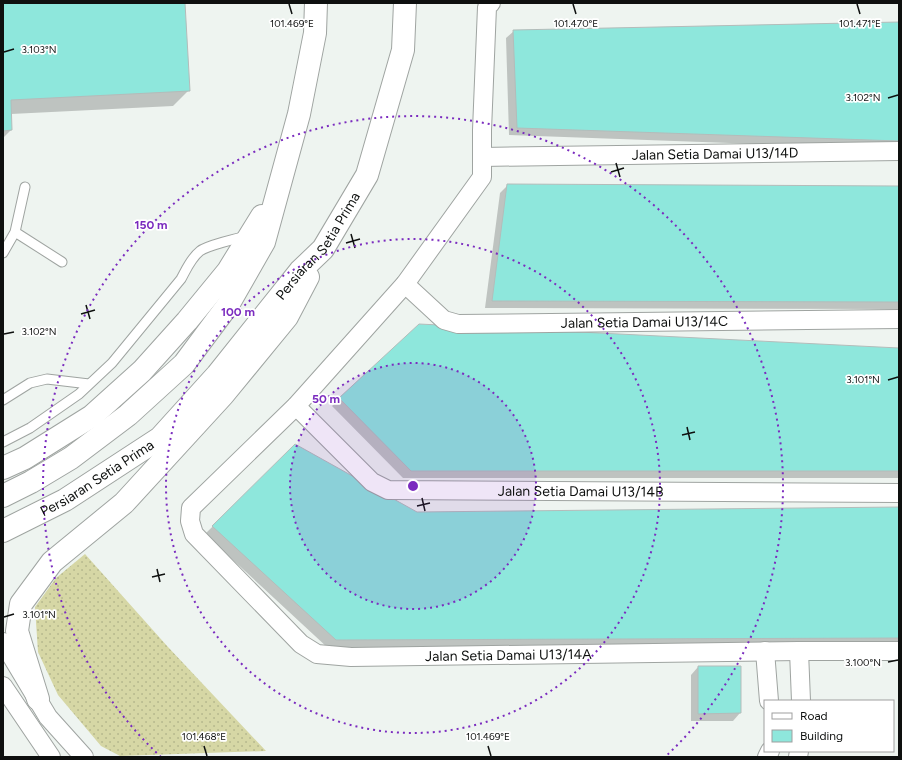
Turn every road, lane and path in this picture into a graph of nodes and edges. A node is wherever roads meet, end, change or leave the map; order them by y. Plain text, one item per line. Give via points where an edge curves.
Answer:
1 (316, 3) edge
2 (405, 3) edge
3 (491, 3) edge
4 (899, 151) edge
5 (482, 157) junction
6 (24, 187) dead end
7 (277, 194) junction
8 (14, 232) junction
9 (250, 235) junction
10 (323, 249) junction
11 (3, 253) edge
12 (62, 262) dead end
13 (405, 284) junction
14 (899, 319) edge
15 (89, 384) junction
16 (3, 400) edge
17 (296, 406) junction
18 (3, 442) edge
19 (3, 468) edge
20 (899, 493) edge
21 (3, 496) edge
22 (3, 531) edge
23 (3, 642) edge
24 (765, 651) junction
25 (799, 651) junction
26 (899, 652) edge
27 (3, 686) edge
28 (38, 699) junction
29 (770, 700) edge
30 (801, 700) edge
31 (51, 757) edge
32 (84, 757) edge

1 - 7 street, Persiaran Setia Prima via 315,33 299,114
2 - 10 street, Persiaran Setia Prima via 403,50 367,175
3 - 5 street via 487,7
4 - 5 street, Jalan Setia Damai U13/14D
5 - 13 street via 482,177
6 - 8 lane
7 - 9 street
7 - 21 street, Persiaran Setia Prima via 264,242 228,305 184,364 128,415 71,458
8 - 11 lane
8 - 12 lane
9 - 15 lane via 200,250 188,264 181,280 155,312 112,363
9 - 19 street via 228,271 142,371 92,416 25,458
10 - 22 street, Persiaran Setia Prima via 300,271 217,375 160,438 65,500
10 - 28 street via 287,318 223,395 124,504 52,562 21,604 17,631
13 - 14 street, Jalan Setia Damai U13/14C via 444,320 458,324
13 - 17 street
15 - 16 lane via 47,378 30,383
15 - 18 lane via 79,394 30,428
17 - 20 street, Jalan Setia Damai U13/14B via 372,482 388,490
17 - 24 street, Jalan Setia Damai U13/14A via 192,508 190,521 194,534 301,644 317,654 351,657
23 - 28 street
24 - 25 street, Jalan Setia Damai U13/14A
24 - 29 street
25 - 26 street, Jalan Setia Damai U13/14A
25 - 30 street
27 - 31 street
28 - 32 street via 48,718

